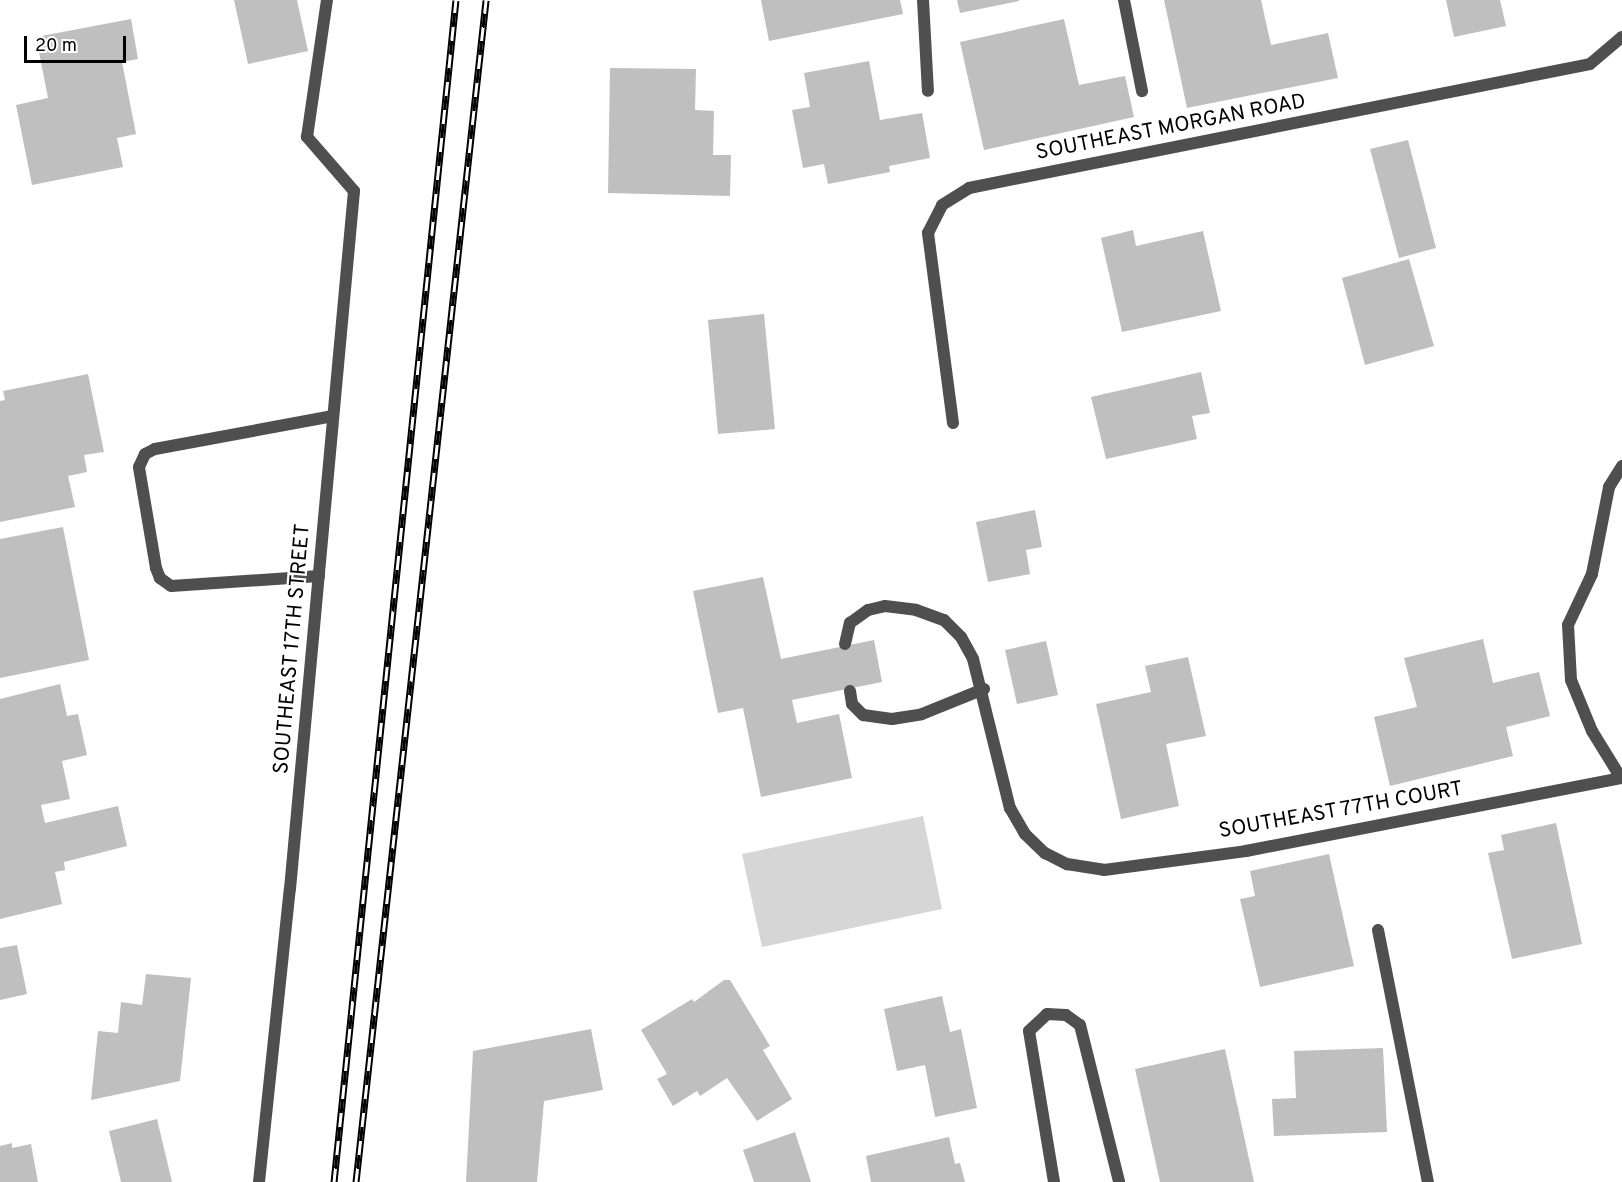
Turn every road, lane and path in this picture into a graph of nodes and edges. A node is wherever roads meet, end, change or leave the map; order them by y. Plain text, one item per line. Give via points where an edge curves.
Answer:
1 (327, 0) edge
2 (923, 0) edge
3 (1124, 0) edge
4 (1622, 37) edge
5 (928, 91) dead end
6 (1142, 91) dead end
7 (333, 416) junction
8 (953, 423) dead end
9 (1622, 466) edge
10 (319, 576) junction
11 (845, 644) dead end
12 (984, 689) junction
13 (850, 691) dead end
14 (1621, 778) edge
15 (1378, 930) dead end
16 (259, 1182) edge
17 (1054, 1182) edge
18 (1119, 1182) edge
19 (1428, 1182) edge

1 - 7 street, SOUTHEAST 17TH STREET via 307,137 354,191
2 - 5 street
3 - 6 street
4 - 8 street, SOUTHEAST MORGAN ROAD via 1590,64 969,188 942,205 928,233
7 - 10 street, SOUTHEAST 17TH STREET
7 - 10 street via 155,449 145,454 139,467 156,568 160,578 171,586
9 - 14 street via 1609,487 1592,574 1568,625 1571,680 1592,731
10 - 16 street, SOUTHEAST 17TH STREET
11 - 12 street via 850,622 868,610 885,606 916,610 944,620 961,637
12 - 13 street via 922,714 892,719 863,715 852,704
12 - 14 street, SOUTHEAST 77TH COURT via 1010,808 1025,834 1045,853 1067,864 1104,870 1246,851
15 - 19 street
17 - 18 street via 1029,1031 1047,1014 1066,1016 1080,1025

